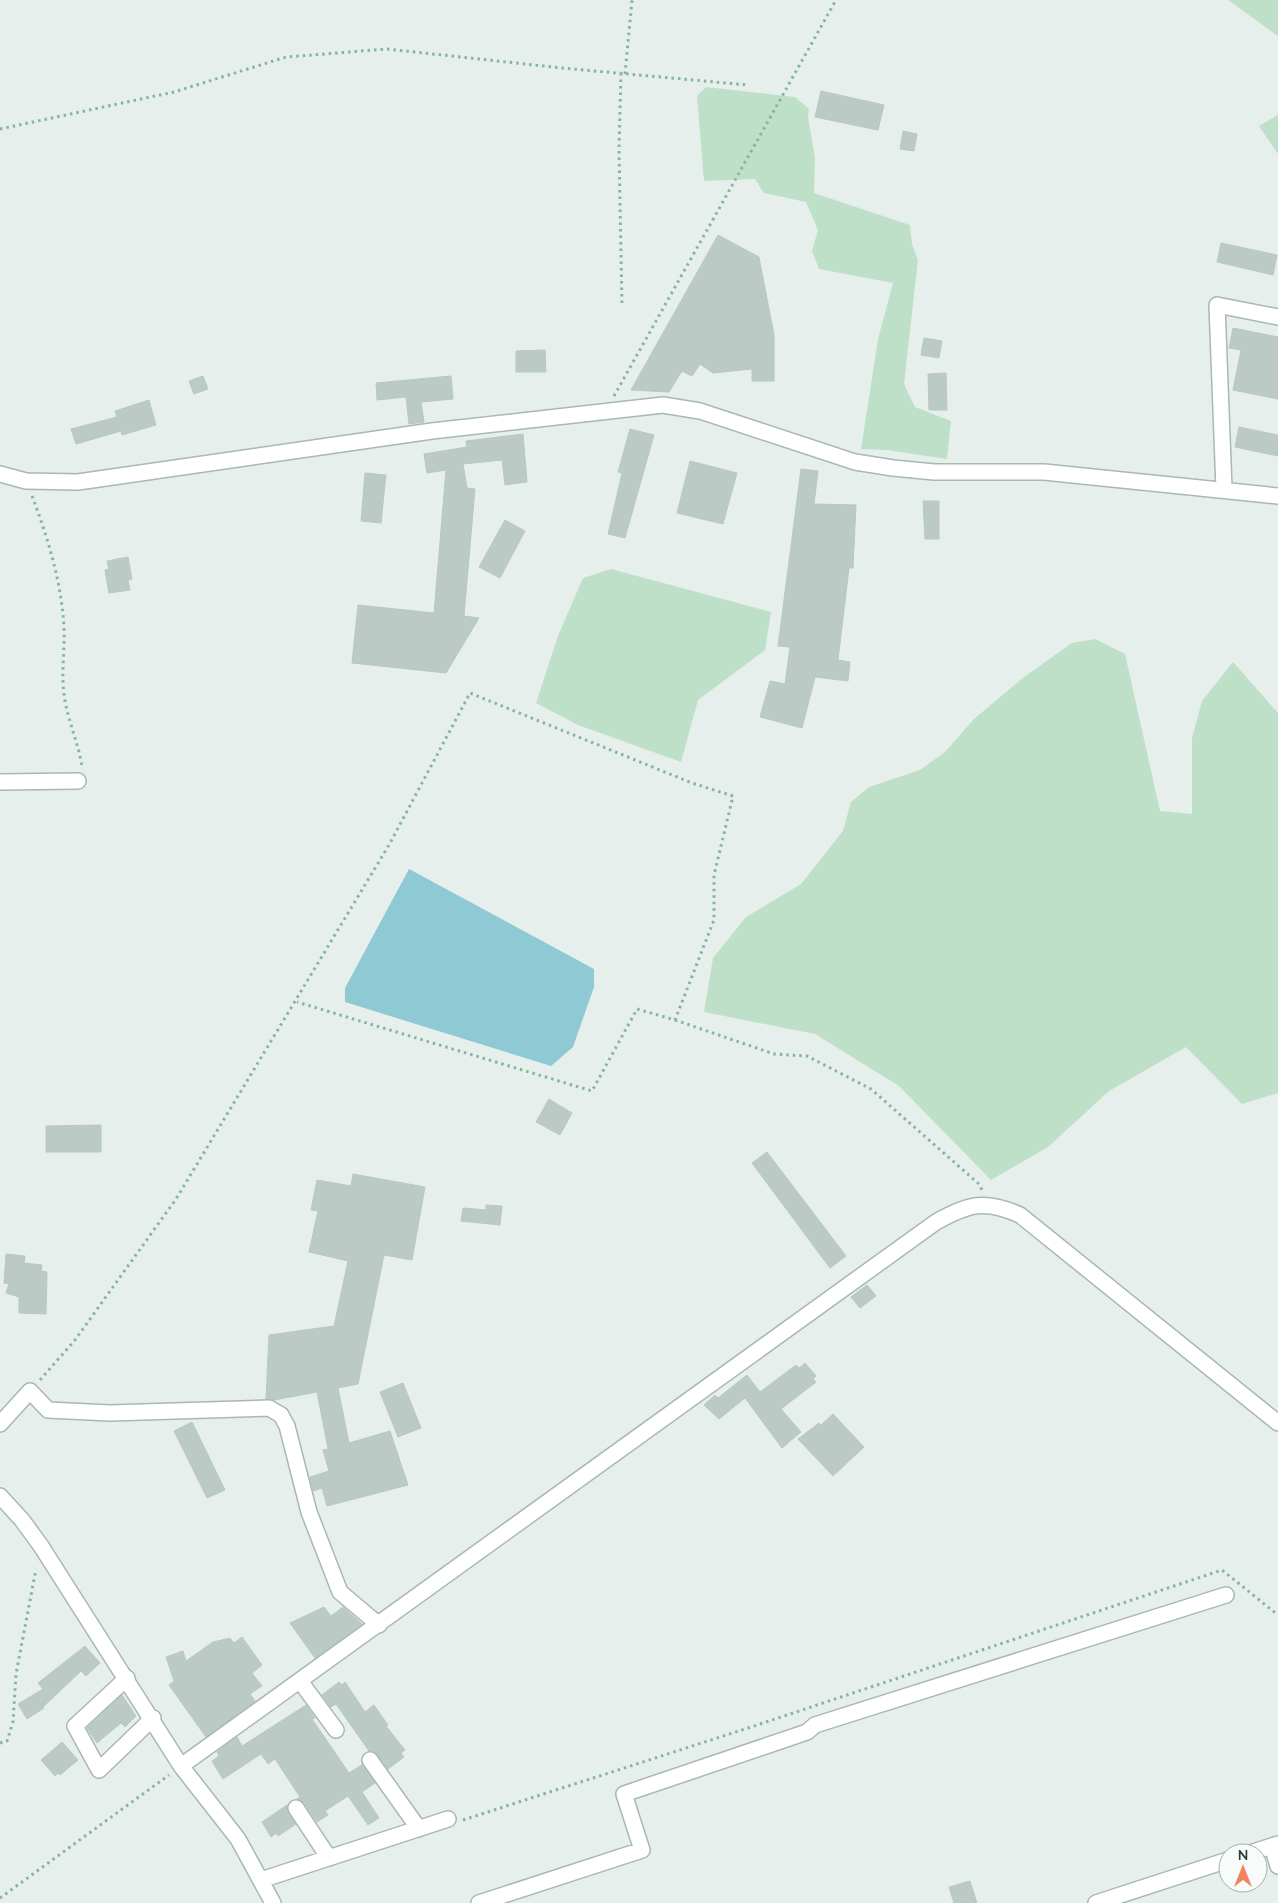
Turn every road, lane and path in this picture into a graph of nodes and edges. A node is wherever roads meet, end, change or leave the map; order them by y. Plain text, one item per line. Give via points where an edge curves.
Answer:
1 (632, 0) edge
2 (836, 0) edge
3 (623, 73) junction
4 (748, 85) dead end
5 (0, 129) edge
6 (622, 306) dead end
7 (1278, 316) edge
8 (605, 411) junction
9 (0, 474) edge
10 (26, 481) junction
11 (1224, 489) junction
12 (1278, 496) edge
13 (78, 780) joint
14 (0, 782) edge
15 (297, 1002) junction
16 (675, 1020) junction
17 (987, 1205) junction
18 (30, 1391) junction
19 (1278, 1423) edge
20 (0, 1424) edge
21 (0, 1496) edge
22 (41, 1546) junction
23 (1226, 1595) dead end
24 (378, 1625) junction
25 (126, 1678) junction
26 (300, 1681) junction
27 (153, 1718) junction
28 (336, 1730) dead end
29 (0, 1743) edge
30 (370, 1760) dead end
31 (181, 1766) junction
32 (296, 1808) dead end
33 (448, 1819) dead end
34 (419, 1828) junction
35 (1275, 1845) edge
36 (329, 1858) junction
37 (1218, 1863) edge
38 (1278, 1866) edge
39 (261, 1880) junction
40 (0, 1898) edge
41 (273, 1903) edge
42 (479, 1903) edge
43 (1096, 1903) edge

1 - 3 path
2 - 8 path
3 - 4 path
3 - 5 path via 387,49 286,57 174,92
3 - 6 path via 619,150
7 - 11 street via 1217,305
8 - 10 street via 78,482
8 - 11 street via 663,405 700,411 856,462 893,468 934,472 1044,472
9 - 10 street
10 - 13 path via 44,529 56,577 64,629 63,692 69,725 80,756 82,771
11 - 12 street
13 - 14 street
15 - 16 path via 592,1091 637,1009
15 - 16 path via 389,845 470,693 692,783 733,796 714,875 714,920
15 - 18 path via 176,1199 75,1340
16 - 17 path via 774,1054 807,1056 871,1089 979,1184
17 - 19 street via 1003,1207 1020,1215
17 - 24 street via 971,1205 936,1222
18 - 20 street
18 - 24 street via 48,1410 110,1413 269,1408 281,1415 287,1426 309,1512 340,1592
21 - 22 street
22 - 25 street
22 - 29 path via 16,1674 13,1722 7,1741
23 - 42 street via 814,1725 807,1732 624,1794 642,1850
24 - 26 street
25 - 27 street
25 - 27 street via 75,1726 99,1770
26 - 28 street
26 - 31 street
27 - 31 street
30 - 34 street
31 - 39 street via 238,1839
31 - 40 path
32 - 36 street
33 - 34 street
34 - 36 street
35 - 38 street
36 - 39 street
37 - 43 street
39 - 41 street

